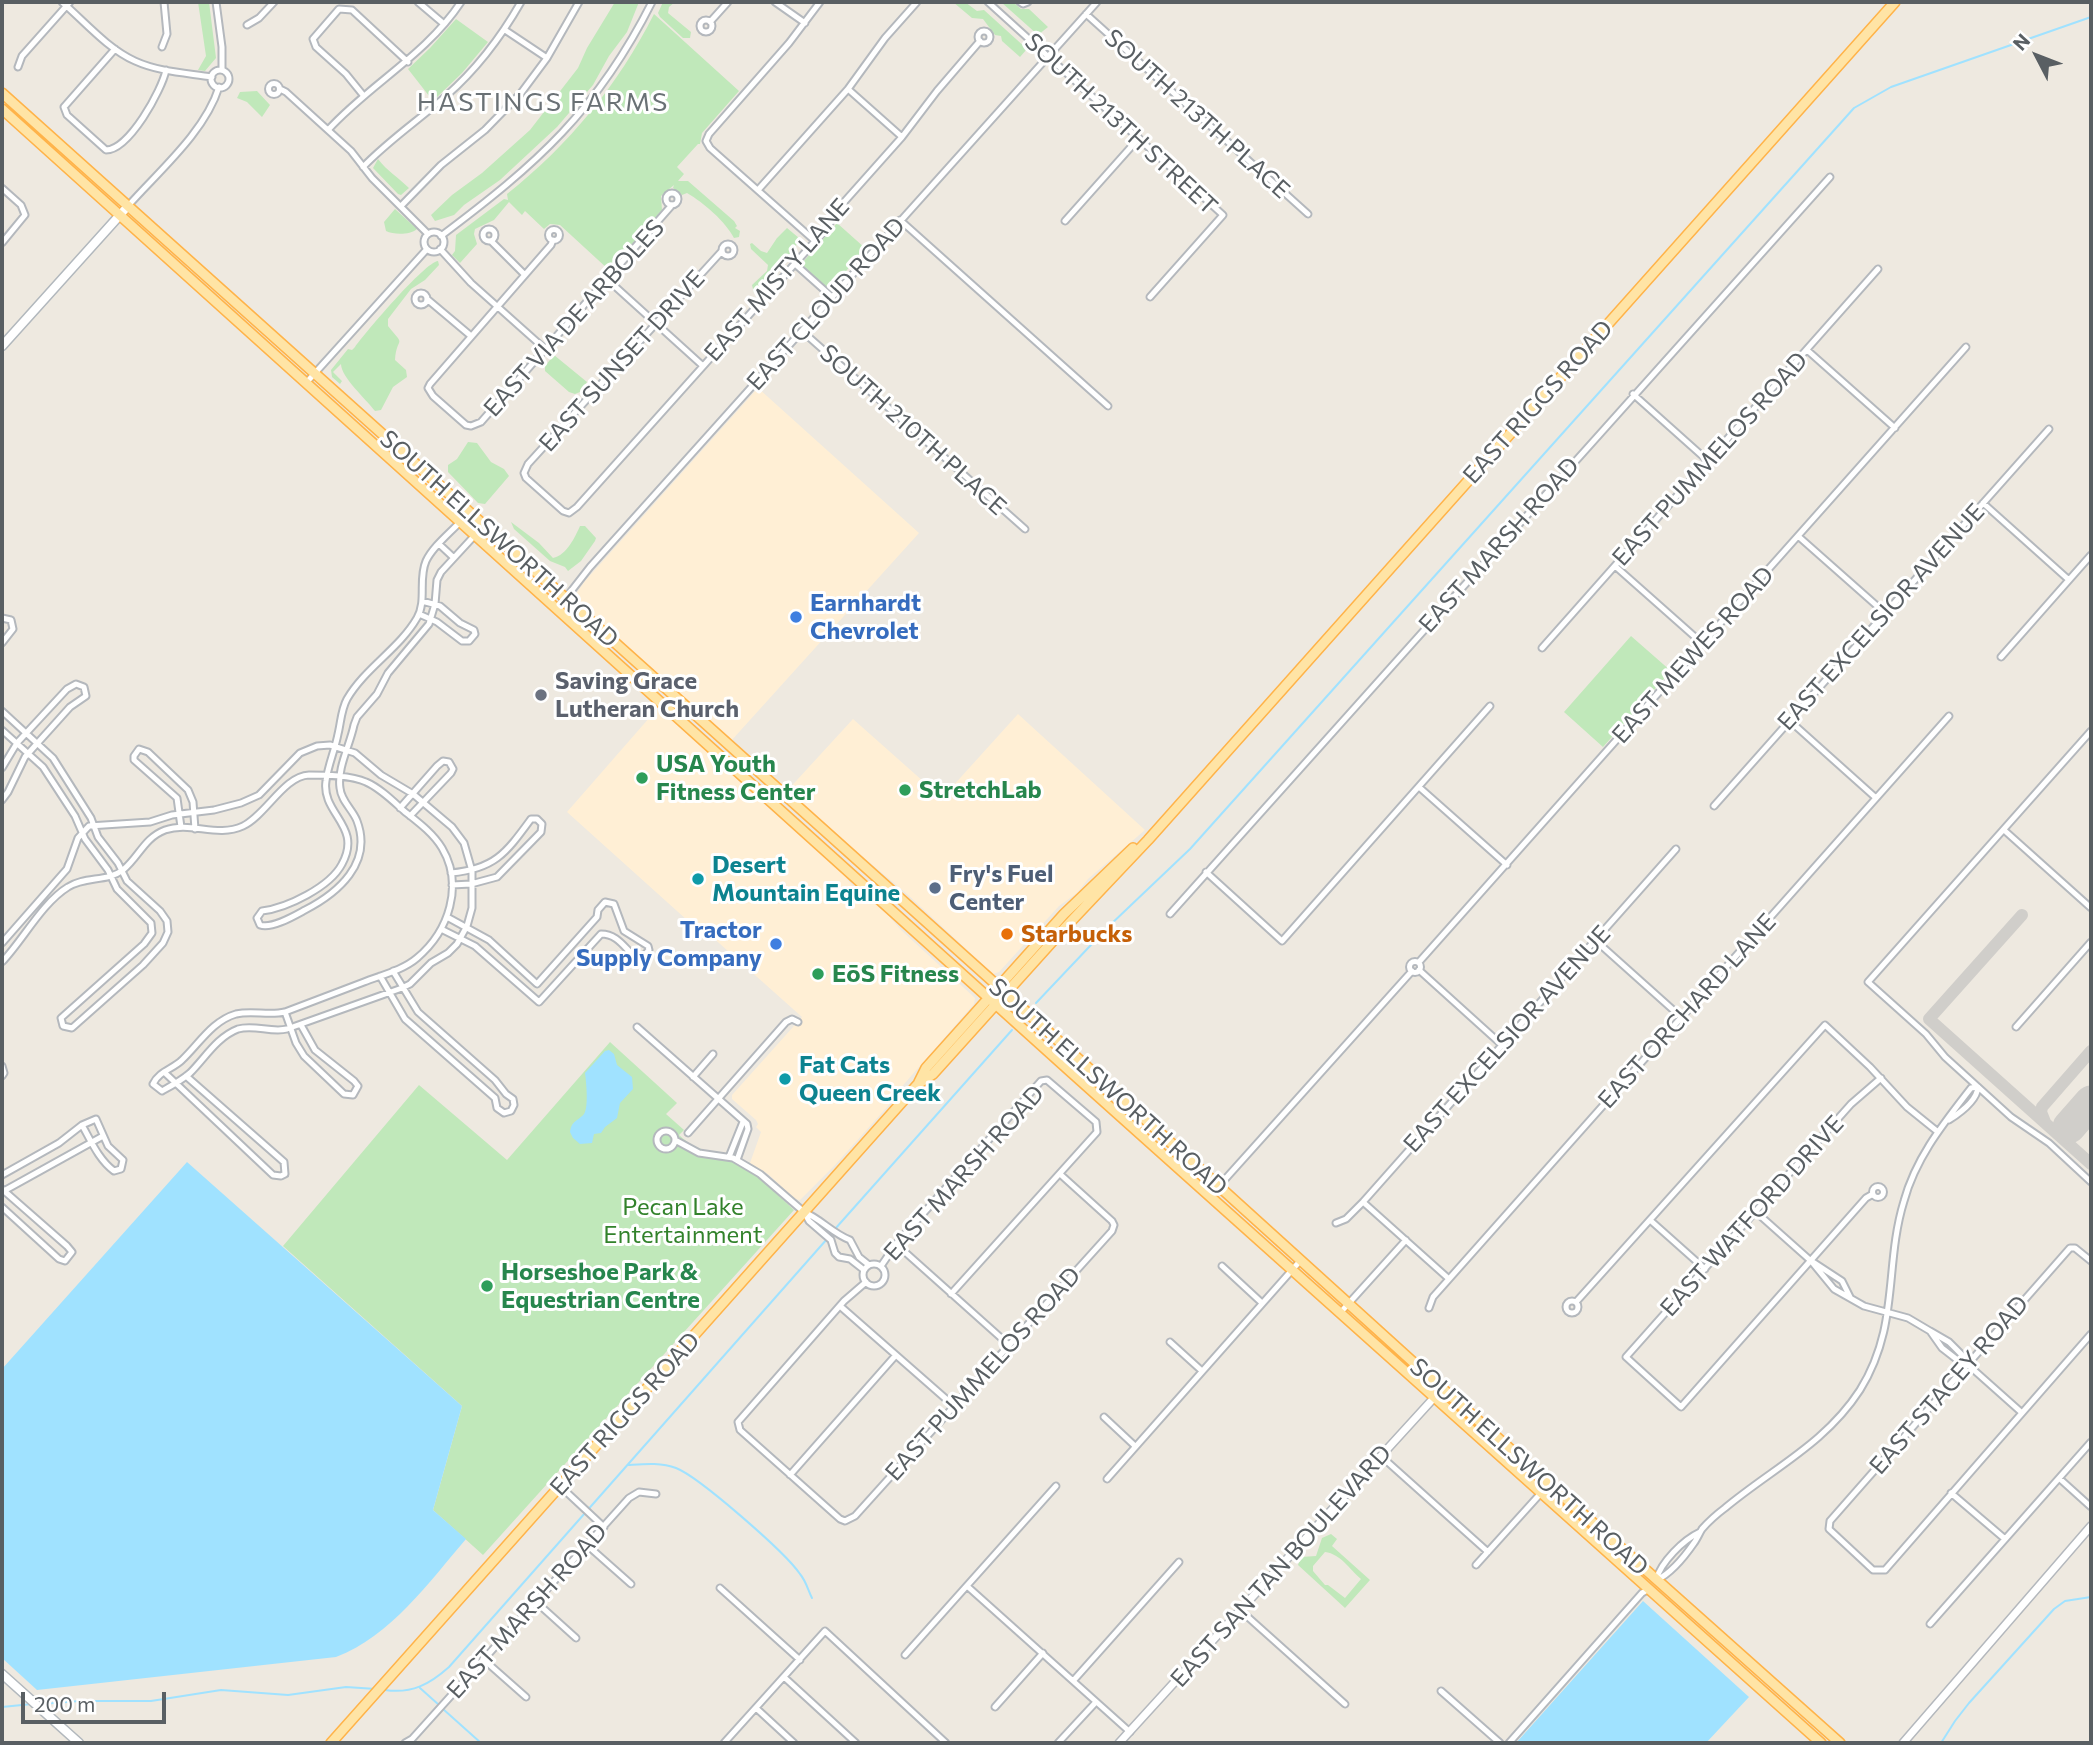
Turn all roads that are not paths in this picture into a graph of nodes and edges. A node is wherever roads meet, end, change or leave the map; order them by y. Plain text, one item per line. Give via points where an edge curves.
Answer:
1 (163, 2) edge
2 (216, 2) edge
3 (274, 2) edge
4 (418, 2) edge
5 (461, 2) edge
6 (521, 2) edge
7 (579, 2) edge
8 (652, 2) edge
9 (728, 2) edge
10 (775, 2) edge
11 (820, 2) edge
12 (917, 2) edge
13 (988, 2) edge
14 (1020, 2) edge
15 (1028, 2) edge
16 (1097, 2) edge
17 (1895, 2) edge
18 (66, 3) edge
19 (1086, 14) junction
20 (710, 22) dead end
21 (805, 23) junction
22 (444, 24) junction
23 (247, 25) dead end
24 (505, 30) junction
25 (981, 41) dead end
26 (162, 47) dead end
27 (115, 49) junction
28 (1048, 55) junction
29 (547, 58) junction
30 (408, 61) junction
31 (18, 67) dead end
32 (166, 70) junction
33 (222, 70) junction
34 (212, 77) junction
35 (219, 87) junction
36 (280, 89) dead end
37 (848, 89) junction
38 (2, 93) edge
39 (363, 95) junction
40 (2, 109) edge
41 (328, 130) junction
42 (902, 138) junction
43 (1139, 138) junction
44 (363, 167) junction
45 (1830, 177) dead end
46 (2, 188) edge
47 (758, 190) junction
48 (672, 205) dead end
49 (128, 206) junction
50 (401, 206) junction
51 (1308, 214) dead end
52 (120, 215) junction
53 (900, 220) junction
54 (1065, 221) dead end
55 (428, 234) junction
56 (441, 236) junction
57 (553, 240) dead end
58 (815, 241) junction
59 (491, 242) dead end
60 (2, 243) edge
61 (427, 249) junction
62 (440, 249) junction
63 (723, 251) dead end
64 (795, 264) junction
65 (1878, 270) dead end
66 (525, 275) junction
67 (608, 280) junction
68 (832, 297) junction
69 (1150, 297) dead end
70 (427, 299) dead end
71 (497, 306) junction
72 (656, 323) junction
73 (802, 331) junction
74 (471, 336) junction
75 (2, 346) edge
76 (1966, 347) dead end
77 (545, 349) junction
78 (1807, 350) junction
79 (703, 366) junction
80 (314, 374) junction
81 (306, 383) junction
82 (1633, 394) junction
83 (1108, 406) dead end
84 (1895, 428) junction
85 (2049, 429) dead end
86 (1708, 461) junction
87 (1983, 503) junction
88 (569, 513) joint
89 (461, 520) junction
90 (1025, 529) dead end
91 (476, 534) junction
92 (495, 536) junction
93 (1798, 536) junction
94 (439, 544) junction
95 (2091, 555) edge
96 (454, 558) junction
97 (1615, 566) junction
98 (2069, 580) junction
99 (565, 599) junction
100 (422, 601) junction
101 (435, 604) junction
102 (558, 608) junction
103 (1885, 613) junction
104 (419, 614) junction
105 (2, 618) edge
106 (431, 619) junction
107 (2, 643) edge
108 (1703, 644) junction
109 (1542, 648) dead end
110 (2001, 657) dead end
111 (1490, 706) dead end
112 (2, 711) edge
113 (692, 713) junction
114 (1949, 716) dead end
115 (1790, 721) junction
116 (685, 723) junction
117 (2, 730) edge
118 (2091, 731) edge
119 (26, 733) junction
120 (17, 743) junction
121 (37, 743) junction
122 (335, 746) junction
123 (345, 749) junction
124 (28, 753) junction
125 (2, 768) edge
126 (333, 777) junction
127 (1419, 787) junction
128 (413, 794) junction
129 (786, 798) junction
130 (1876, 798) junction
131 (2, 800) edge
132 (422, 802) junction
133 (778, 806) junction
134 (1714, 806) dead end
135 (400, 808) junction
136 (194, 812) junction
137 (180, 813) junction
138 (410, 816) junction
139 (92, 824) junction
140 (181, 827) junction
141 (195, 829) junction
142 (2004, 830) junction
143 (82, 831) junction
144 (1676, 849) dead end
145 (344, 859) junction
146 (357, 864) junction
147 (1507, 865) junction
148 (122, 870) junction
149 (338, 870) junction
150 (472, 871) junction
151 (451, 873) junction
152 (1206, 873) junction
153 (110, 876) junction
154 (348, 878) junction
155 (471, 884) junction
156 (452, 885) junction
157 (2091, 908) edge
158 (1170, 914) dead end
159 (165, 917) junction
160 (447, 917) junction
161 (151, 923) junction
162 (467, 926) junction
163 (441, 929) junction
164 (152, 933) junction
165 (166, 937) junction
166 (460, 939) junction
167 (1595, 940) junction
168 (2091, 942) edge
169 (2, 943) edge
170 (2, 962) edge
171 (1419, 962) junction
172 (1419, 970) junction
173 (393, 971) junction
174 (1412, 971) junction
175 (111, 975) junction
176 (380, 976) junction
177 (101, 984) junction
178 (120, 985) junction
179 (402, 988) junction
180 (1002, 990) junction
181 (390, 993) junction
182 (109, 994) junction
183 (993, 1001) junction
184 (285, 1012) junction
185 (1681, 1017) junction
186 (797, 1022) dead end
187 (301, 1025) junction
188 (637, 1027) dead end
189 (2016, 1027) dead end
190 (290, 1028) junction
191 (1502, 1045) junction
192 (713, 1054) dead end
193 (2, 1066) edge
194 (164, 1072) junction
195 (2, 1076) edge
196 (186, 1076) junction
197 (693, 1077) junction
198 (1881, 1078) junction
199 (175, 1083) junction
200 (1978, 1087) junction
201 (718, 1099) junction
202 (743, 1122) junction
203 (82, 1125) junction
204 (1938, 1132) junction
205 (688, 1133) dead end
206 (103, 1136) junction
207 (737, 1138) junction
208 (675, 1140) dead end
209 (744, 1141) junction
210 (92, 1142) junction
211 (729, 1157) junction
212 (737, 1160) junction
213 (1059, 1174) junction
214 (2, 1175) edge
215 (2091, 1182) edge
216 (1218, 1187) junction
217 (2, 1190) edge
218 (1873, 1194) dead end
219 (1210, 1196) junction
220 (1363, 1202) junction
221 (2, 1207) edge
222 (804, 1212) junction
223 (1755, 1212) junction
224 (1650, 1220) junction
225 (1336, 1223) dead end
226 (1406, 1240) junction
227 (896, 1244) junction
228 (1300, 1261) junction
229 (1811, 1261) junction
230 (2091, 1261) edge
231 (881, 1266) junction
232 (1222, 1266) dead end
233 (866, 1268) junction
234 (1705, 1269) junction
235 (1292, 1270) junction
236 (1449, 1279) junction
237 (1837, 1279) junction
238 (866, 1282) junction
239 (1832, 1285) junction
240 (951, 1294) junction
241 (1850, 1297) junction
242 (1576, 1302) dead end
243 (1262, 1303) junction
244 (1348, 1304) junction
245 (840, 1306) junction
246 (1429, 1308) dead end
247 (1340, 1313) junction
248 (1888, 1313) junction
249 (2091, 1334) edge
250 (1170, 1342) dead end
251 (1009, 1345) junction
252 (897, 1355) junction
253 (1966, 1362) junction
254 (1202, 1371) junction
255 (1442, 1389) junction
256 (1434, 1398) junction
257 (954, 1406) junction
258 (2021, 1412) junction
259 (1104, 1417) dead end
260 (2091, 1442) edge
261 (1135, 1446) junction
262 (1382, 1457) junction
263 (790, 1475) junction
264 (1107, 1479) dead end
265 (2060, 1479) junction
266 (560, 1486) junction
267 (1056, 1486) dead end
268 (1541, 1493) junction
269 (1951, 1493) junction
270 (656, 1494) dead end
271 (2091, 1507) edge
272 (2091, 1526) edge
273 (604, 1527) junction
274 (2005, 1539) junction
275 (587, 1545) junction
276 (1488, 1552) junction
277 (1179, 1562) dead end
278 (1475, 1566) dead end
279 (1656, 1580) junction
280 (631, 1584) dead end
281 (967, 1586) junction
282 (720, 1588) dead end
283 (1648, 1589) junction
284 (535, 1601) junction
285 (1240, 1610) junction
286 (1930, 1624) dead end
287 (576, 1638) dead end
288 (1043, 1653) junction
289 (905, 1656) dead end
290 (483, 1659) junction
291 (800, 1660) junction
292 (2, 1674) edge
293 (784, 1677) junction
294 (1073, 1681) junction
295 (1441, 1691) dead end
296 (526, 1697) dead end
297 (1096, 1702) junction
298 (1345, 1704) dead end
299 (995, 1707) dead end
300 (756, 1708) junction
301 (1130, 1732) junction
302 (728, 1742) edge
303 (79, 1743) edge
304 (331, 1743) edge
305 (405, 1743) edge
306 (794, 1743) edge
307 (856, 1743) edge
308 (946, 1743) edge
309 (1058, 1743) edge
310 (1119, 1743) edge
311 (1500, 1743) edge
312 (1508, 1743) edge
313 (1821, 1743) edge
314 (1840, 1743) edge
315 (1903, 1743) edge

1 - 26 street via 167,34
2 - 33 street
3 - 23 street
4 - 22 street
5 - 22 street
6 - 24 street
7 - 29 street
8 - 56 street via 620,61 575,121 523,173
9 - 20 street
10 - 21 street
11 - 21 street
12 - 37 street
13 - 28 street, SOUTH 213TH STREET
14 - 15 street
16 - 19 street, EAST CLOUD ROAD
17 - 180 main road, EAST RIGGS ROAD via 1181,802
18 - 27 street
18 - 31 street
19 - 28 street, EAST CLOUD ROAD
19 - 51 street, SOUTH 213TH PLACE
21 - 47 street via 706,141
22 - 30 street
24 - 29 street
24 - 44 street via 461,83
25 - 42 street, EAST MISTY LANE
27 - 32 street via 136,62
27 - 32 street via 64,110 103,148 117,147 149,110
28 - 43 street, SOUTH 213TH STREET
28 - 53 street, EAST CLOUD ROAD
29 - 50 street via 503,113
30 - 39 street
30 - 39 street via 352,10 339,9 313,39
32 - 34 street
33 - 34 street
33 - 35 street via 229,78
34 - 35 street
35 - 49 street via 201,124
36 - 41 street
37 - 42 street
37 - 47 street
38 - 49 main road, SOUTH ELLSWORTH ROAD
39 - 41 street
40 - 52 main road, SOUTH ELLSWORTH ROAD
41 - 44 street
42 - 58 street, EAST MISTY LANE
43 - 54 street
43 - 69 street, SOUTH 213TH STREET via 1221,212 1222,218
44 - 50 street
45 - 82 street, EAST MARSH ROAD
46 - 60 street via 25,215
47 - 58 street
48 - 67 street, EAST VIA DE ARBOLES
49 - 52 main road
49 - 80 main road, SOUTH ELLSWORTH ROAD
50 - 55 street
52 - 75 main road
52 - 81 main road, SOUTH ELLSWORTH ROAD
53 - 68 street, EAST CLOUD ROAD
53 - 83 street
55 - 56 street
55 - 61 street via 424,240
56 - 62 street
57 - 66 street
58 - 64 street, EAST MISTY LANE
59 - 66 street
61 - 62 street
61 - 80 street
62 - 71 street
63 - 72 street, EAST SUNSET DRIVE
64 - 68 street
64 - 79 street, EAST MISTY LANE
65 - 78 street, EAST PUMMELOS ROAD
66 - 71 street
67 - 72 street
67 - 77 street, EAST VIA DE ARBOLES
68 - 73 street, EAST CLOUD ROAD
70 - 74 street
71 - 74 street
71 - 77 street
72 - 79 street
72 - 88 street, EAST SUNSET DRIVE via 528,464 524,473 530,482
73 - 90 street, SOUTH 210TH PLACE
73 - 99 street, EAST CLOUD ROAD
74 - 77 street, EAST VIA DE ARBOLES via 428,388 471,426 481,422
76 - 84 street, EAST MEWES ROAD
78 - 84 street
78 - 86 street, EAST PUMMELOS ROAD
79 - 88 street, EAST MISTY LANE
80 - 81 street
80 - 92 main road, SOUTH ELLSWORTH ROAD
81 - 89 main road, SOUTH ELLSWORTH ROAD
82 - 86 street
82 - 152 street, EAST MARSH ROAD
84 - 93 street, EAST MEWES ROAD
85 - 87 street, EAST EXCELSIOR AVENUE
86 - 97 street, EAST PUMMELOS ROAD
87 - 98 street
87 - 103 street, EAST EXCELSIOR AVENUE
89 - 91 main road, SOUTH ELLSWORTH ROAD
89 - 92 main road
89 - 94 street
91 - 96 street
91 - 102 main road, SOUTH ELLSWORTH ROAD
92 - 99 main road, SOUTH ELLSWORTH ROAD
93 - 103 street
93 - 108 street, EAST MEWES ROAD
94 - 96 street
94 - 100 street via 426,562
95 - 98 street
96 - 101 street via 437,580
97 - 108 street
97 - 109 street, EAST PUMMELOS ROAD
98 - 110 street
99 - 102 street, EAST CLOUD ROAD
99 - 113 main road, SOUTH ELLSWORTH ROAD
100 - 101 street
100 - 104 street
101 - 106 street
101 - 106 street via 474,630 473,638 462,641
102 - 116 main road, SOUTH ELLSWORTH ROAD
103 - 115 street, EAST EXCELSIOR AVENUE
104 - 106 street
104 - 122 street via 347,699
105 - 107 street via 11,620 13,629
106 - 123 street via 357,718
108 - 147 street, EAST MEWES ROAD
111 - 127 street
112 - 119 street
113 - 116 main road
113 - 129 main road, SOUTH ELLSWORTH ROAD
114 - 130 street, EAST ORCHARD LANE
115 - 130 street
115 - 134 street, EAST EXCELSIOR AVENUE
116 - 133 main road, SOUTH ELLSWORTH ROAD
117 - 120 street
118 - 142 street
119 - 120 street
119 - 121 street
119 - 121 street via 67,689 76,684 84,687 83,699
120 - 124 street
120 - 125 street
121 - 124 street
121 - 139 street via 57,762
122 - 123 street
122 - 126 street
122 - 136 street via 317,746 300,753 251,799
123 - 126 street via 344,764
123 - 128 street
124 - 131 street
124 - 143 street via 47,773
126 - 135 street via 368,782
126 - 141 street via 299,777 241,827
126 - 145 street via 326,797 346,831
126 - 146 street via 360,831
127 - 147 street
127 - 152 street via 1282,941
128 - 132 street
128 - 132 street via 443,761 449,762 452,773
128 - 135 street
129 - 133 main road
129 - 180 main road, SOUTH ELLSWORTH ROAD
130 - 185 street, EAST ORCHARD LANE
132 - 138 street
132 - 150 street via 458,834
133 - 183 main road, SOUTH ELLSWORTH ROAD
135 - 138 street
136 - 137 street
136 - 137 street via 186,787 139,749 134,760 174,794
136 - 141 street
137 - 139 street via 150,822
137 - 140 street
138 - 151 street via 442,848
139 - 143 street
139 - 148 street
140 - 141 street
140 - 148 street via 149,838
142 - 157 street
142 - 200 street via 1868,982
143 - 153 street
143 - 169 street via 67,869
144 - 167 street, EAST EXCELSIOR AVENUE
145 - 146 street
145 - 149 street
146 - 154 street
147 - 171 street, EAST MEWES ROAD
148 - 153 street
148 - 159 street
149 - 154 street
149 - 154 street via 301,898 262,911 257,921 264,926 298,914
150 - 151 street
150 - 155 street
150 - 155 street via 495,862 531,820 542,824 541,832 500,875
151 - 156 street
152 - 158 street, EAST MARSH ROAD
153 - 161 street via 120,893
153 - 170 street via 64,889
155 - 156 street
155 - 162 street
156 - 160 street
159 - 161 street
159 - 165 street
160 - 162 street
160 - 163 street
161 - 164 street
162 - 166 street
162 - 166 street via 537,984 605,902 614,904 621,926 649,950 638,959 624,943 601,934 540,1002 475,946
163 - 166 street
163 - 173 street via 418,957
164 - 165 street
164 - 175 street
165 - 178 street
166 - 179 street
167 - 185 street
167 - 191 street, EAST EXCELSIOR AVENUE
168 - 189 street
171 - 172 street
171 - 174 street, EAST MEWES ROAD via 1411,963
172 - 174 street
172 - 191 street
173 - 176 street
173 - 179 street
174 - 216 street, EAST MEWES ROAD
175 - 177 street
175 - 178 street
176 - 181 street
176 - 184 street
177 - 182 street
177 - 182 street via 61,1018 63,1026 72,1028
178 - 182 street
179 - 181 street
179 - 181 street via 418,1012 513,1099 511,1111 497,1108 495,1098 404,1019
180 - 183 main road, EAST RIGGS ROAD
180 - 216 main road, SOUTH ELLSWORTH ROAD
181 - 187 street
183 - 219 main road, SOUTH ELLSWORTH ROAD
183 - 222 main road, EAST RIGGS ROAD via 933,1074 918,1084
184 - 190 street
184 - 194 street via 244,1013 223,1019
185 - 236 street, EAST ORCHARD LANE
186 - 201 street via 786,1022
187 - 190 street
187 - 190 street via 315,1049 354,1081 357,1092 344,1094 304,1056
188 - 197 street
190 - 196 street via 238,1029
191 - 220 street, EAST EXCELSIOR AVENUE
192 - 197 street
193 - 195 street
194 - 199 street
194 - 199 street via 155,1080 155,1087 162,1091
196 - 199 street
196 - 199 street via 284,1162 285,1174 274,1175
197 - 201 street
198 - 204 street
198 - 223 street, EAST WATFORD DRIVE via 1851,1104
198 - 224 street via 1825,1025
200 - 204 street via 1971,1088 1953,1108
200 - 215 street
201 - 202 street
201 - 205 street
202 - 207 street
202 - 209 street via 748,1129
203 - 206 street via 96,1119
203 - 210 street
203 - 214 street
204 - 248 street via 1903,1201
206 - 210 street
206 - 210 street via 123,1160 121,1169 110,1169
207 - 209 street
207 - 211 street
208 - 211 street via 699,1153
209 - 212 street
210 - 217 street
211 - 212 street
212 - 222 street
213 - 227 street, EAST MARSH ROAD via 1092,1139 1098,1126 1047,1080 1041,1081
213 - 240 street
213 - 251 street, EAST PUMMELOS ROAD via 1114,1225
216 - 219 street, EAST MEWES ROAD
216 - 228 main road, SOUTH ELLSWORTH ROAD
217 - 221 street via 70,1248 72,1255 65,1261 59,1259
218 - 229 street
219 - 235 main road, SOUTH ELLSWORTH ROAD
220 - 225 street, EAST EXCELSIOR AVENUE
220 - 226 street
222 - 233 street via 835,1235 850,1240
222 - 233 street via 831,1240 839,1257
222 - 266 main road, EAST RIGGS ROAD
223 - 229 street
223 - 234 street, EAST WATFORD DRIVE
224 - 234 street
224 - 242 street
226 - 236 street
226 - 244 street
227 - 231 street, EAST MARSH ROAD
227 - 240 street
228 - 235 street
228 - 244 main road, SOUTH ELLSWORTH ROAD
229 - 234 street, EAST WATFORD DRIVE via 1681,1407 1626,1357
229 - 237 street
229 - 239 street
230 - 253 street, EAST STACEY ROAD via 2072,1247
231 - 233 street, EAST MARSH ROAD
231 - 238 street, EAST MARSH ROAD via 886,1276 883,1282 872,1286
232 - 243 street
233 - 238 street, EAST MARSH ROAD
235 - 243 street
235 - 247 main road, SOUTH ELLSWORTH ROAD
236 - 246 street, EAST ORCHARD LANE
237 - 239 street
237 - 241 street
238 - 245 street, EAST MARSH ROAD
239 - 241 street
240 - 251 street
241 - 248 street
243 - 254 street
244 - 247 street
244 - 255 main road, SOUTH ELLSWORTH ROAD
245 - 252 street
245 - 263 street, EAST MARSH ROAD via 739,1419 740,1430
247 - 256 main road, SOUTH ELLSWORTH ROAD
248 - 253 street via 1908,1318 1947,1340 1960,1362
248 - 279 street via 1878,1353 1834,1424 1689,1537
249 - 258 street
250 - 254 street
251 - 257 street, EAST PUMMELOS ROAD
252 - 257 street
252 - 263 street
253 - 258 street
253 - 269 street, EAST STACEY ROAD via 1828,1525 1873,1570 1885,1570
254 - 261 street
255 - 256 street, EAST SAN TAN BOULEVARD
255 - 279 main road, SOUTH ELLSWORTH ROAD
256 - 262 street, EAST SAN TAN BOULEVARD
256 - 268 main road, SOUTH ELLSWORTH ROAD
257 - 263 street, EAST PUMMELOS ROAD via 855,1516 845,1521
258 - 269 street
259 - 261 street
260 - 265 street
261 - 264 street
262 - 276 street
262 - 285 street, EAST SAN TAN BOULEVARD
265 - 271 street
265 - 274 street
266 - 273 street
266 - 304 main road, EAST RIGGS ROAD
267 - 281 street
268 - 276 street
268 - 283 main road, SOUTH ELLSWORTH ROAD
269 - 274 street
270 - 273 street, EAST MARSH ROAD via 639,1492 629,1498
272 - 315 street
273 - 275 street, EAST MARSH ROAD
274 - 286 street
275 - 280 street
275 - 284 street, EAST MARSH ROAD
276 - 278 street
277 - 294 street
279 - 314 main road, SOUTH ELLSWORTH ROAD
281 - 288 street
281 - 289 street
282 - 291 street
283 - 312 street
283 - 313 main road, SOUTH ELLSWORTH ROAD
284 - 287 street
284 - 290 street, EAST MARSH ROAD
285 - 298 street
285 - 301 street, EAST SAN TAN BOULEVARD
288 - 294 street
288 - 299 street
290 - 296 street
290 - 305 street, EAST MARSH ROAD
291 - 293 street
291 - 308 street via 825,1631
292 - 303 main road
293 - 300 street
293 - 307 street
294 - 297 street
295 - 311 street
297 - 301 street
297 - 309 street
300 - 302 street
300 - 306 street
301 - 310 street, EAST SAN TAN BOULEVARD

